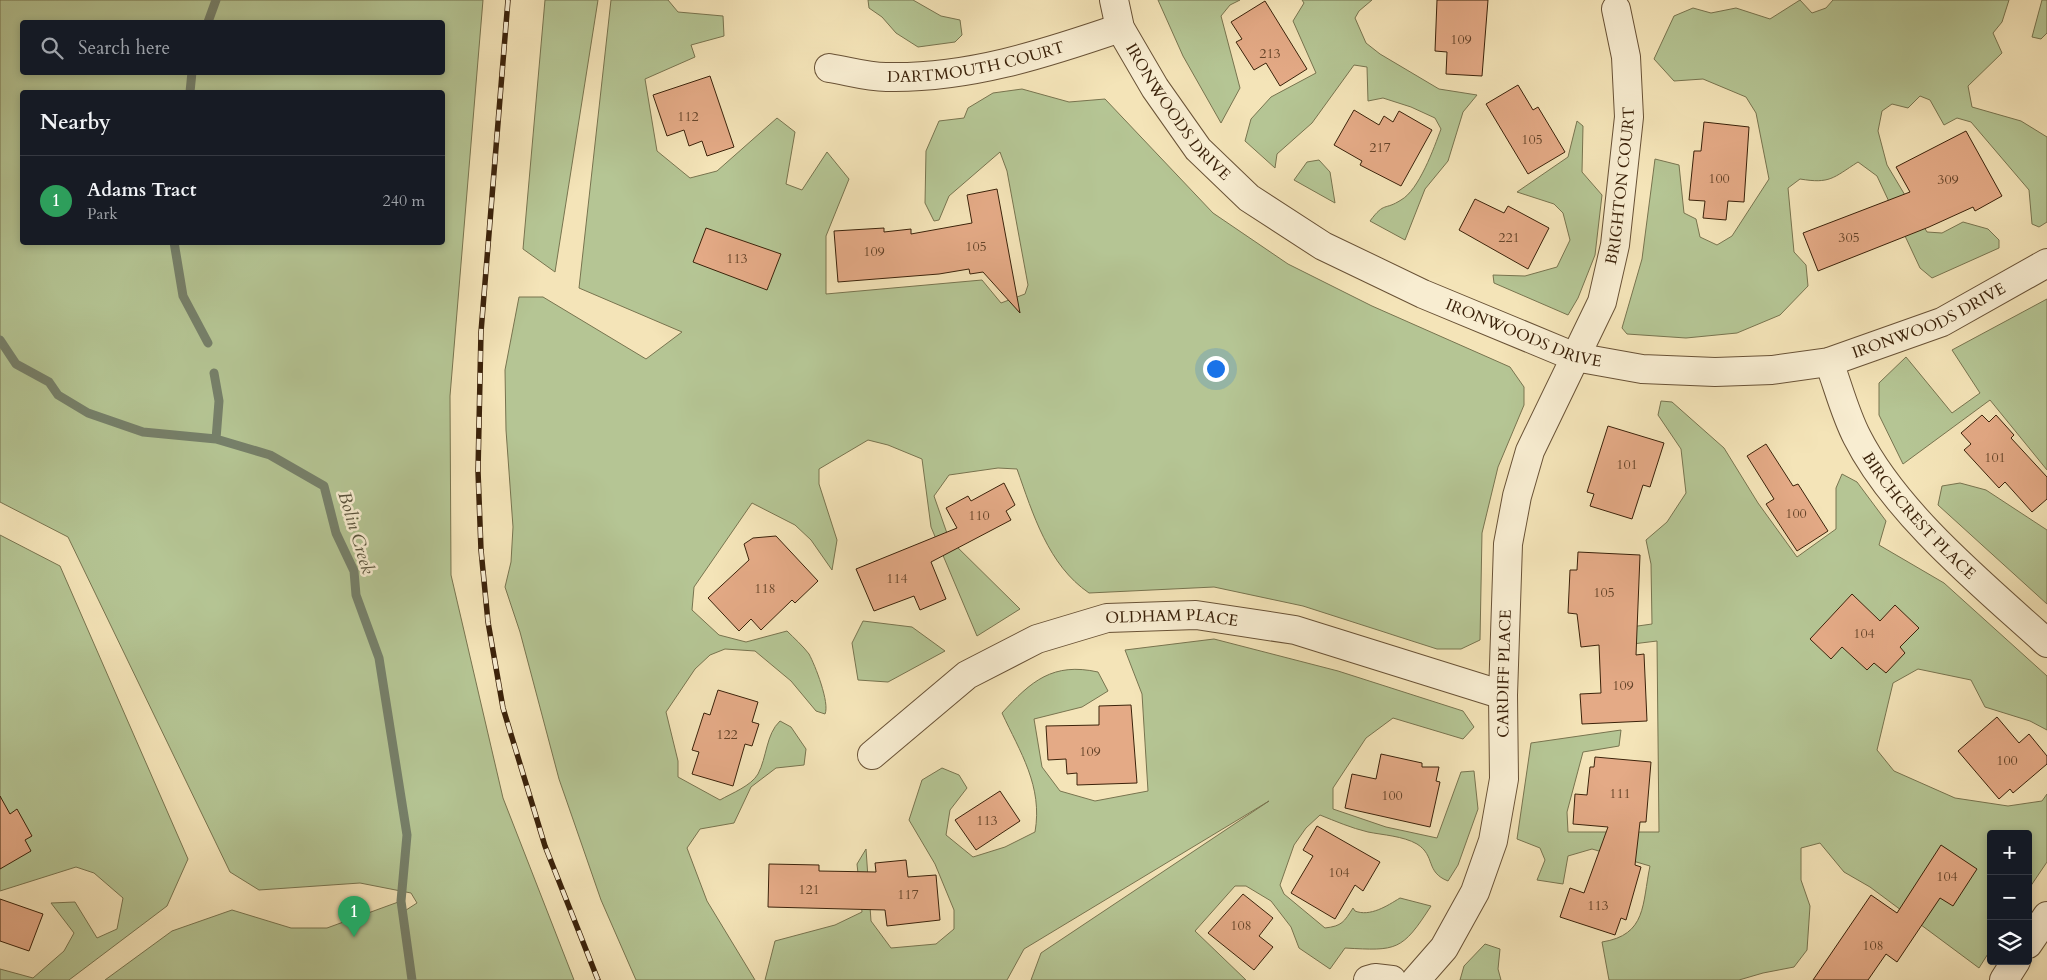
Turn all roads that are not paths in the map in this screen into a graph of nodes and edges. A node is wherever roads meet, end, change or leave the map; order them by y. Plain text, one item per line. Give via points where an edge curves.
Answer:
1 (1114, 0) edge
2 (1616, 9) dead end
3 (1120, 28) junction
4 (829, 68) dead end
5 (2047, 263) edge
6 (1575, 357) junction
7 (1829, 362) junction
8 (2047, 643) edge
9 (1503, 695) junction
10 (872, 755) dead end
11 (2047, 916) edge
12 (2032, 938) edge
13 (2013, 965) edge
14 (1368, 980) edge
15 (1392, 980) edge
16 (1416, 980) edge
17 (2004, 980) edge

1 - 3 street, IRONWOODS DRIVE
2 - 6 street, BRIGHTON COURT via 1626,57 1629,117 1615,245 1602,302
3 - 4 street, DARTMOUTH COURT via 999,65 942,74 884,78
3 - 6 street, IRONWOODS DRIVE via 1155,88 1198,150 1249,198 1323,246 1423,294
5 - 7 street, IRONWOODS DRIVE via 1942,322
6 - 7 street, IRONWOODS DRIVE via 1642,369 1715,372 1772,370
6 - 9 street, CARDIFF PLACE via 1530,451 1517,496 1508,544
7 - 8 street, BIRCHCREST PLACE via 1857,437 1887,484 1933,537
9 - 10 street, OLDHAM PLACE via 1295,630 1196,615 1107,618 1036,639 967,675
9 - 16 street, CARDIFF PLACE via 1504,779 1493,841 1471,900 1444,948
11 - 12 street
13 - 17 street
14 - 15 street

